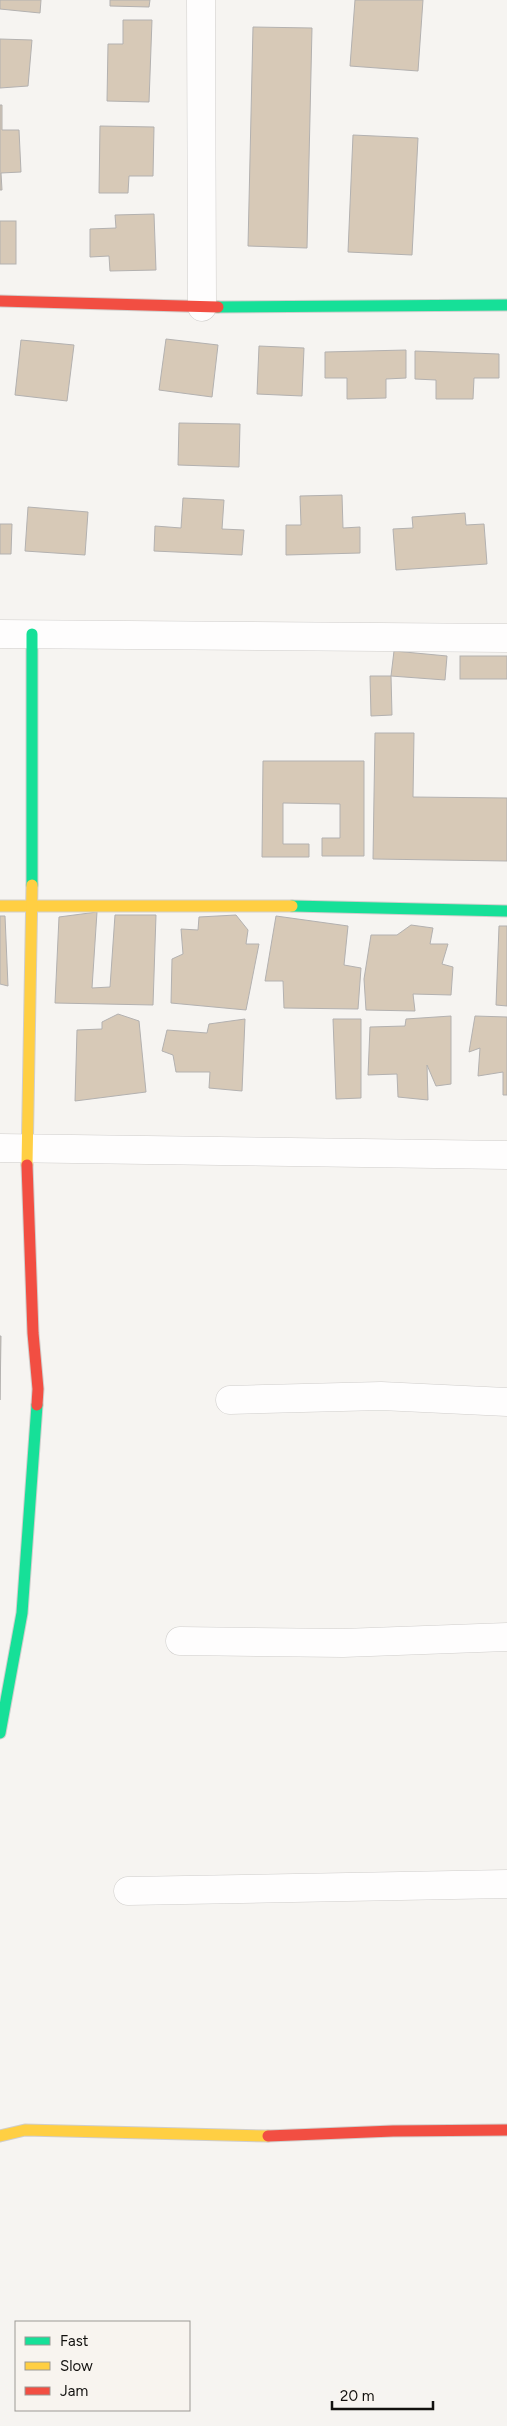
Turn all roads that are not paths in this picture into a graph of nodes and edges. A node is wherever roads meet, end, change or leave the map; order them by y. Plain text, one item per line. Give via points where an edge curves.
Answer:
1 (201, 0) edge
2 (0, 300) edge
3 (507, 305) edge
4 (202, 307) junction
5 (0, 634) edge
6 (32, 634) junction
7 (507, 638) edge
8 (0, 906) edge
9 (32, 906) junction
10 (507, 911) edge
11 (13, 1148) edge
12 (507, 1156) edge
13 (230, 1400) dead end
14 (507, 1402) edge
15 (507, 1637) edge
16 (180, 1641) dead end
17 (0, 1733) edge
18 (507, 1884) edge
19 (128, 1890) dead end
20 (507, 2130) edge
21 (0, 2136) edge

1 - 4 street
2 - 4 street
3 - 4 street
5 - 6 street
6 - 7 street
6 - 9 street
8 - 9 street
9 - 10 street via 277,906
9 - 11 street
11 - 12 street
11 - 17 street via 38,1389 22,1613
13 - 14 street via 381,1396
15 - 16 street via 343,1643
18 - 19 street
20 - 21 street via 280,2136 25,2130

